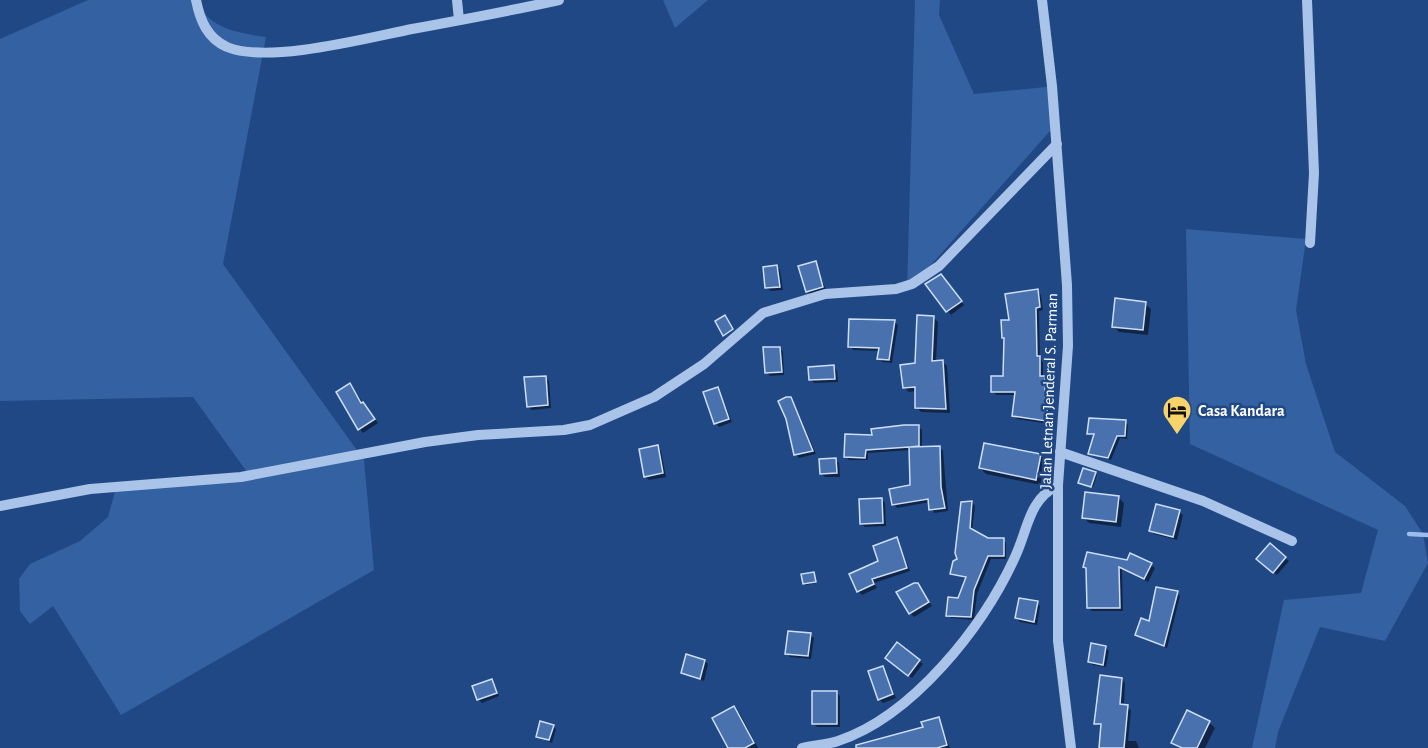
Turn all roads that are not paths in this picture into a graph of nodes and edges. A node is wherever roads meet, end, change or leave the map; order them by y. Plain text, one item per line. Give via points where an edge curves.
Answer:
1 (196, 0) edge
2 (457, 0) edge
3 (559, 0) edge
4 (1042, 0) edge
5 (1307, 0) edge
6 (459, 20) junction
7 (1057, 144) junction
8 (1310, 243) dead end
9 (1060, 452) junction
10 (1058, 485) junction
11 (0, 506) edge
12 (1292, 541) dead end
13 (802, 748) edge
14 (1071, 748) edge

1 - 6 street via 199,16 209,33 224,45 245,51 309,48
2 - 6 street
3 - 6 street
4 - 7 street, Jalan Letnan Jenderal S. Parman
5 - 8 street via 1314,173
7 - 9 street, Jalan Letnan Jenderal S. Parman via 1068,346
7 - 11 street via 939,266 912,284 896,289 825,294 763,313 704,364 654,397 590,425 443,440 241,477 90,489
9 - 10 street, Jalan Letnan Jenderal S. Parman
9 - 12 street via 1203,501
10 - 13 street via 1040,496 994,600 946,662 894,711 866,728 837,741
10 - 14 street, Jalan Letnan Jenderal S. Parman via 1058,641

